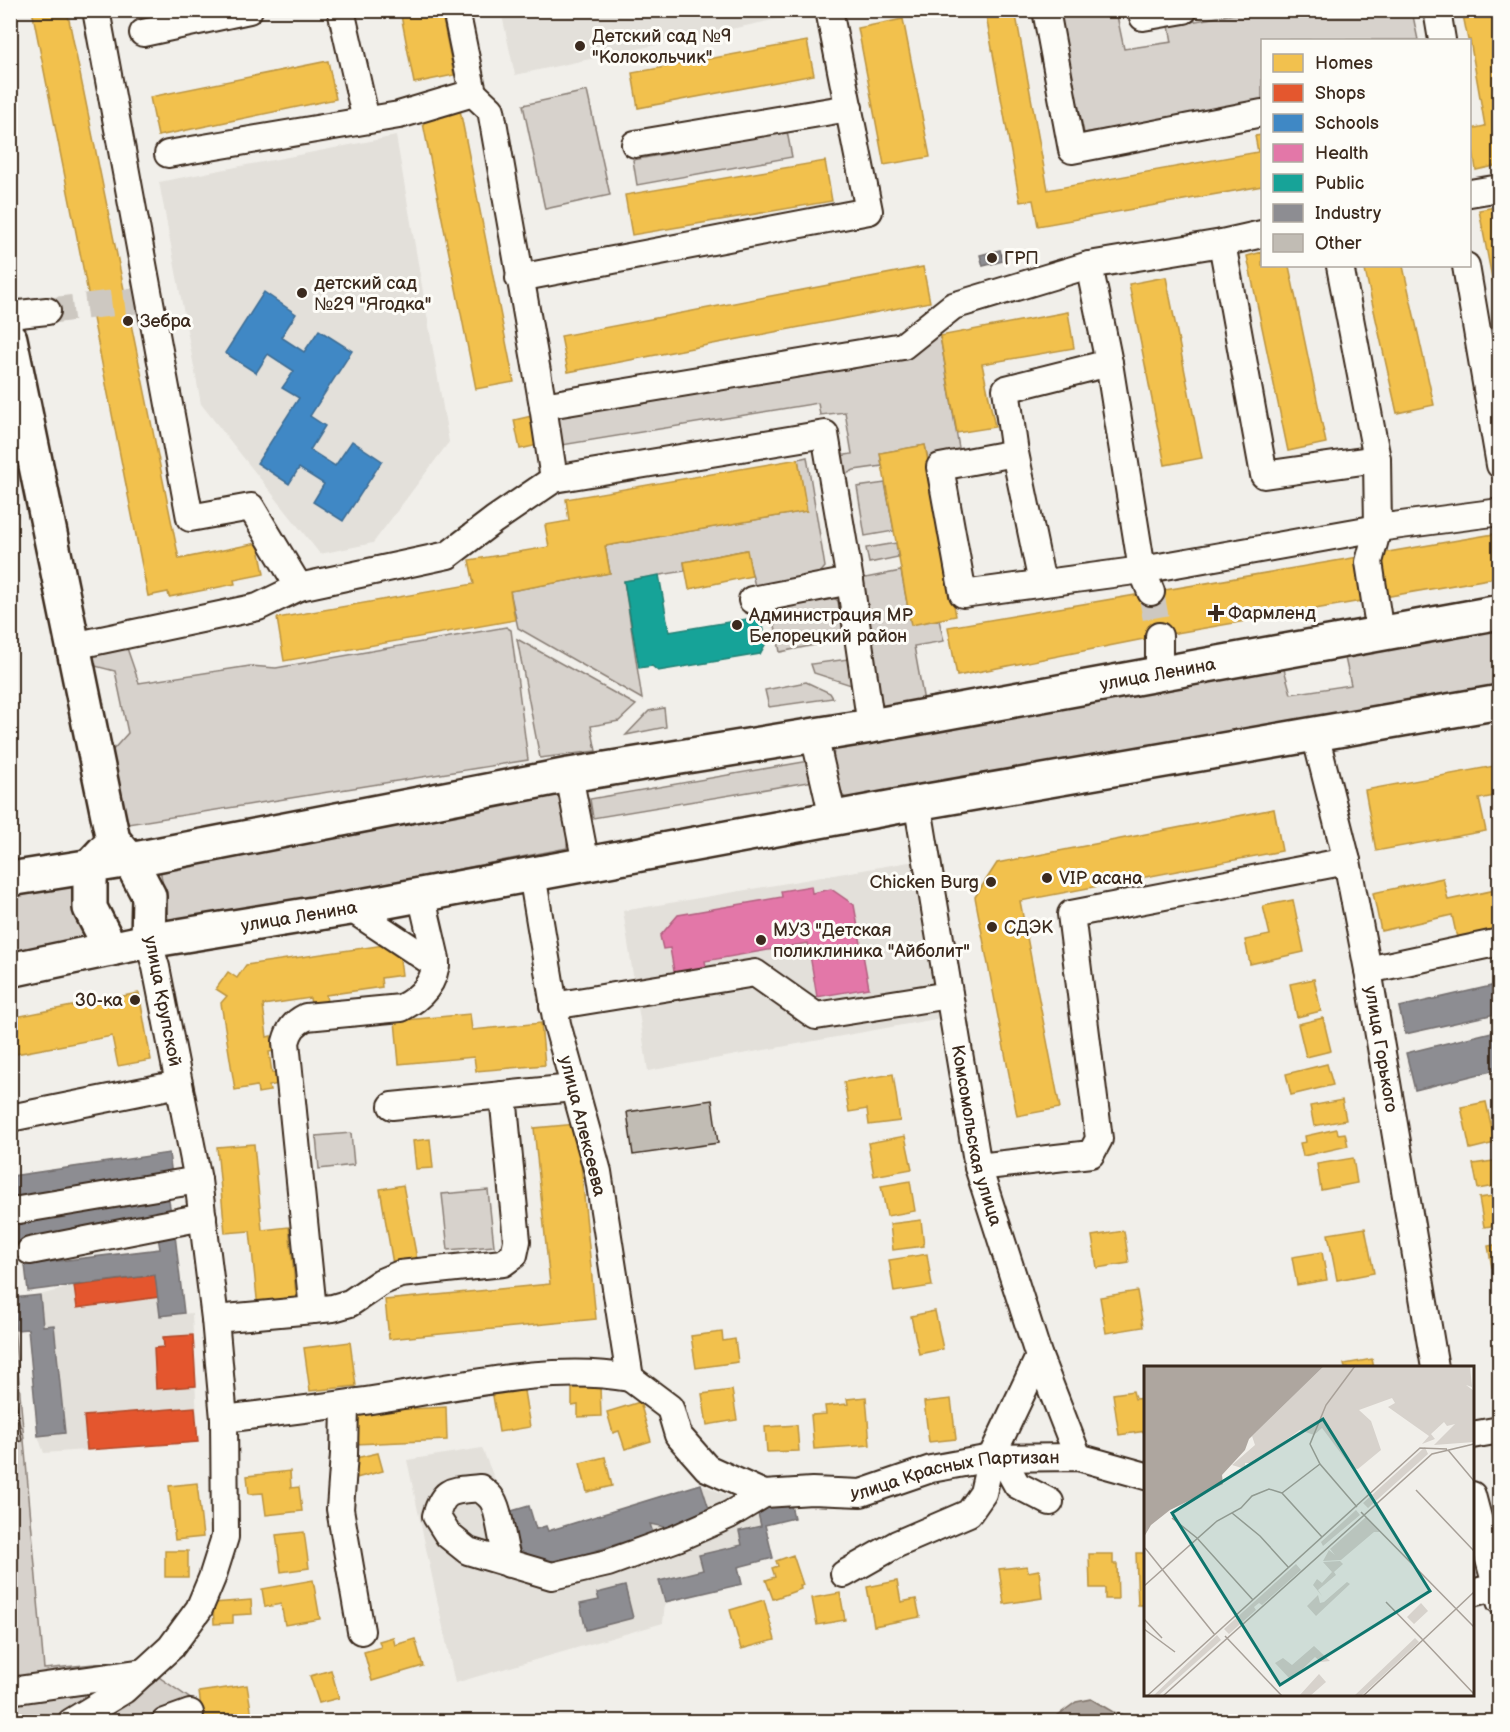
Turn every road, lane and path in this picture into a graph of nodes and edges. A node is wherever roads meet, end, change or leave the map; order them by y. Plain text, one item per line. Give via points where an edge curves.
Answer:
1 (96, 10) edge
2 (249, 10) edge
3 (341, 10) edge
4 (456, 10) edge
5 (829, 10) edge
6 (1046, 10) edge
7 (1141, 10) edge
8 (1184, 10) edge
9 (1437, 10) edge
10 (143, 33) dead end
11 (1442, 39) edge
12 (472, 93) junction
13 (849, 108) junction
14 (1261, 113) edge
15 (366, 120) junction
16 (635, 144) dead end
17 (168, 154) dead end
18 (1500, 188) edge
19 (1471, 193) edge
20 (1261, 234) edge
21 (1222, 243) junction
22 (1089, 265) junction
23 (1340, 267) edge
24 (1466, 267) edge
25 (519, 278) junction
26 (47, 311) tunnel mouth
27 (10, 315) edge
28 (10, 339) edge
29 (1109, 363) junction
30 (543, 406) junction
31 (1015, 453) junction
32 (1377, 459) junction
33 (1500, 465) edge
34 (554, 479) junction
35 (1500, 512) edge
36 (1377, 528) junction
37 (850, 581) junction
38 (1147, 581) junction
39 (1041, 583) junction
40 (299, 587) junction
41 (752, 600) dead end
42 (1500, 612) edge
43 (1380, 633) junction
44 (1159, 636) tunnel mouth
45 (73, 646) junction
46 (1159, 672) junction
47 (1499, 705) edge
48 (871, 726) junction
49 (1315, 734) junction
50 (814, 735) junction
51 (569, 775) junction
52 (916, 803) junction
53 (833, 818) junction
54 (121, 850) junction
55 (1347, 861) junction
56 (586, 864) junction
57 (90, 866) junction
58 (532, 874) junction
59 (10, 879) edge
60 (421, 894) junction
61 (350, 908) junction
62 (148, 941) junction
63 (1500, 942) edge
64 (111, 949) junction
65 (436, 965) junction
66 (10, 970) edge
67 (1368, 970) junction
68 (949, 995) junction
69 (553, 1006) junction
70 (179, 1084) junction
71 (573, 1088) junction
72 (503, 1095) junction
73 (392, 1106) dead end
74 (10, 1118) edge
75 (978, 1167) junction
76 (198, 1180) junction
77 (19, 1210) dead end
78 (203, 1217) junction
79 (30, 1251) dead end
80 (313, 1310) junction
81 (215, 1319) junction
82 (1039, 1357) junction
83 (1435, 1366) edge
84 (630, 1378) junction
85 (345, 1405) junction
86 (224, 1419) junction
87 (1500, 1430) edge
88 (1474, 1435) edge
89 (1078, 1457) junction
90 (991, 1458) junction
91 (1144, 1476) edge
92 (764, 1494) junction
93 (1474, 1501) edge
94 (1050, 1502) dead end
95 (509, 1564) dead end
96 (844, 1574) dead end
97 (1489, 1594) edge
98 (361, 1631) dead end
99 (145, 1672) junction
100 (10, 1690) edge
101 (124, 1690) junction
102 (190, 1713) dead end
103 (71, 1722) edge
104 (96, 1722) edge
105 (165, 1722) edge

1 - 40 street via 190,518 251,507
2 - 10 street
3 - 15 street
4 - 12 street
5 - 13 street
6 - 14 street via 1072,150
7 - 8 street via 1143,17
9 - 11 street
12 - 15 street via 399,116
12 - 25 street via 491,110
13 - 16 street
13 - 25 street via 869,211
15 - 17 street
18 - 19 street
20 - 21 street
21 - 22 street
21 - 32 street via 1264,476
22 - 29 street
22 - 30 street via 953,306 903,346
23 - 32 street
24 - 33 street
25 - 30 street
26 - 27 street
28 - 45 main road, улица Крупской
29 - 31 street via 1006,389
29 - 38 street
30 - 34 street
31 - 39 street
31 - 39 street via 940,467 963,594
32 - 36 street
34 - 37 street via 825,434
34 - 40 street via 447,555
35 - 36 street
36 - 38 street
36 - 43 street via 1369,562
37 - 41 street
37 - 48 street
38 - 39 street
40 - 45 street via 258,607
42 - 43 main road, улица Ленина
43 - 46 main road, улица Ленина
44 - 46 street
45 - 54 main road, улица Крупской
46 - 48 main road, улица Ленина
47 - 49 main road, улица Ленина
48 - 50 main road, улица Ленина
49 - 52 main road, улица Ленина
49 - 55 street, улица Горького
50 - 51 main road, улица Ленина
50 - 53 street
51 - 54 main road, улица Ленина
51 - 56 street
52 - 53 main road, улица Ленина
52 - 68 street, Комсомольская улица
53 - 56 main road, улица Ленина
54 - 57 main road, улица Ленина
54 - 62 main road, улица Крупской via 149,896
55 - 67 street, улица Горького
55 - 75 street via 1071,914 1100,1139 1090,1154
56 - 58 main road, улица Ленина
57 - 59 main road, улица Ленина
57 - 64 main road via 90,908
58 - 60 main road, улица Ленина
58 - 69 street, улица Алексеева
60 - 61 main road, улица Ленина
60 - 65 street
61 - 62 main road, улица Ленина
61 - 65 street
62 - 64 main road, улица Ленина
62 - 70 street, улица Крупской
63 - 67 street
64 - 66 main road, улица Ленина
65 - 80 street via 430,984 413,1003 401,1008 306,1017 288,1034
67 - 83 street, улица Горького
68 - 69 street via 816,1016 755,973
68 - 75 street, Комсомольская улица
69 - 71 street, улица Алексеева
70 - 74 street
70 - 76 street, улица Крупской
71 - 72 street
71 - 84 street, улица Алексеева via 598,1173
72 - 73 street
72 - 80 street via 517,1241 514,1255 502,1263 400,1274 350,1303
75 - 82 street, Комсомольская улица
76 - 77 street
76 - 78 street, улица Крупской
78 - 79 street
78 - 81 street, улица Крупской
80 - 81 street
81 - 86 street, улица Крупской
82 - 89 street, Комсомольская улица
82 - 90 street
84 - 85 street via 604,1373 524,1378
84 - 92 street via 670,1408 678,1435 707,1468
85 - 86 street
85 - 98 street via 340,1509
86 - 99 street, улица Крупской via 225,1537 199,1609 171,1647
87 - 88 street
89 - 90 street, улица Красных Партизан
89 - 91 street, улица Красных Партизан
90 - 92 street, улица Красных Партизан via 931,1469 861,1493
90 - 94 street via 1006,1464 1017,1485
90 - 96 street via 983,1493 969,1513 897,1544
92 - 95 street via 729,1515 608,1563 552,1576
93 - 97 street
99 - 100 street
99 - 101 street, улица Крупской
101 - 103 street
101 - 104 street via 118,1704
102 - 105 street

